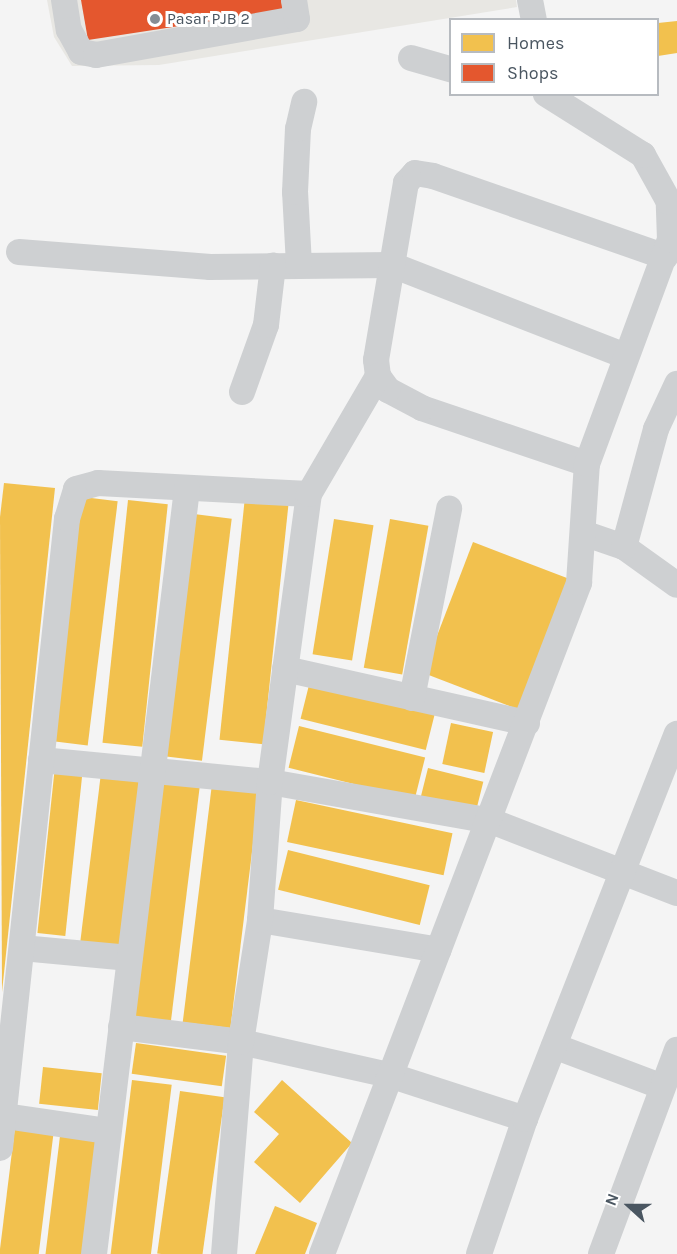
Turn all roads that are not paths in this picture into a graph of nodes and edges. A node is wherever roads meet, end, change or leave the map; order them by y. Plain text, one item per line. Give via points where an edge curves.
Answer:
1 (64, 0) edge
2 (294, 0) edge
3 (530, 0) edge
4 (534, 18) edge
5 (411, 58) dead end
6 (449, 69) edge
7 (553, 96) edge
8 (304, 102) dead end
9 (19, 252) dead end
10 (665, 257) junction
11 (286, 265) junction
12 (392, 265) junction
13 (626, 356) junction
14 (378, 376) junction
15 (677, 384) edge
16 (242, 392) dead end
17 (587, 464) junction
18 (187, 489) junction
19 (309, 494) junction
20 (449, 509) dead end
21 (583, 533) junction
22 (624, 547) junction
23 (677, 585) edge
24 (285, 669) junction
25 (412, 698) junction
26 (527, 723) junction
27 (677, 734) edge
28 (41, 760) junction
29 (155, 773) junction
30 (270, 782) junction
31 (490, 821) junction
32 (621, 873) junction
33 (677, 893) edge
34 (260, 920) junction
35 (22, 948) junction
36 (439, 950) junction
37 (130, 958) junction
38 (121, 1027) junction
39 (241, 1042) junction
40 (554, 1046) junction
41 (677, 1050) edge
42 (388, 1075) junction
43 (663, 1087) junction
44 (5, 1116) junction
45 (525, 1119) junction
46 (108, 1131) junction
47 (0, 1148) edge
48 (94, 1254) edge
49 (224, 1254) edge
50 (322, 1254) edge
51 (479, 1254) edge
52 (601, 1254) edge

1 - 2 street via 69,30 81,52 96,56 297,19
3 - 4 street
5 - 6 street
7 - 10 street via 643,155 669,202 670,240
8 - 11 street via 298,129
9 - 11 street via 210,267
10 - 12 street via 415,173 400,200
10 - 13 street
11 - 12 street
11 - 16 street
12 - 13 street
12 - 14 street via 376,360
13 - 17 street
14 - 17 street via 388,390 422,408
14 - 19 street
15 - 22 street via 656,429
17 - 21 street
18 - 19 street
18 - 28 street via 98,483 76,489 67,519
18 - 29 street
19 - 24 street
20 - 25 street
21 - 22 street
21 - 26 street via 579,583
22 - 23 street
24 - 25 street
24 - 30 street
25 - 26 street
26 - 31 street
27 - 32 street
28 - 29 street
28 - 35 street
29 - 30 street
29 - 37 street
30 - 31 street
30 - 34 street
31 - 32 street
31 - 36 street
32 - 33 street
32 - 40 street
34 - 36 street
34 - 39 street
35 - 37 street
35 - 44 street
36 - 42 street
37 - 38 street
38 - 39 street
38 - 46 street
39 - 42 street
39 - 49 street
40 - 43 street
40 - 45 street
41 - 43 street
42 - 45 street
42 - 50 street
43 - 52 street
44 - 46 street
44 - 47 street
45 - 51 street
46 - 48 street

